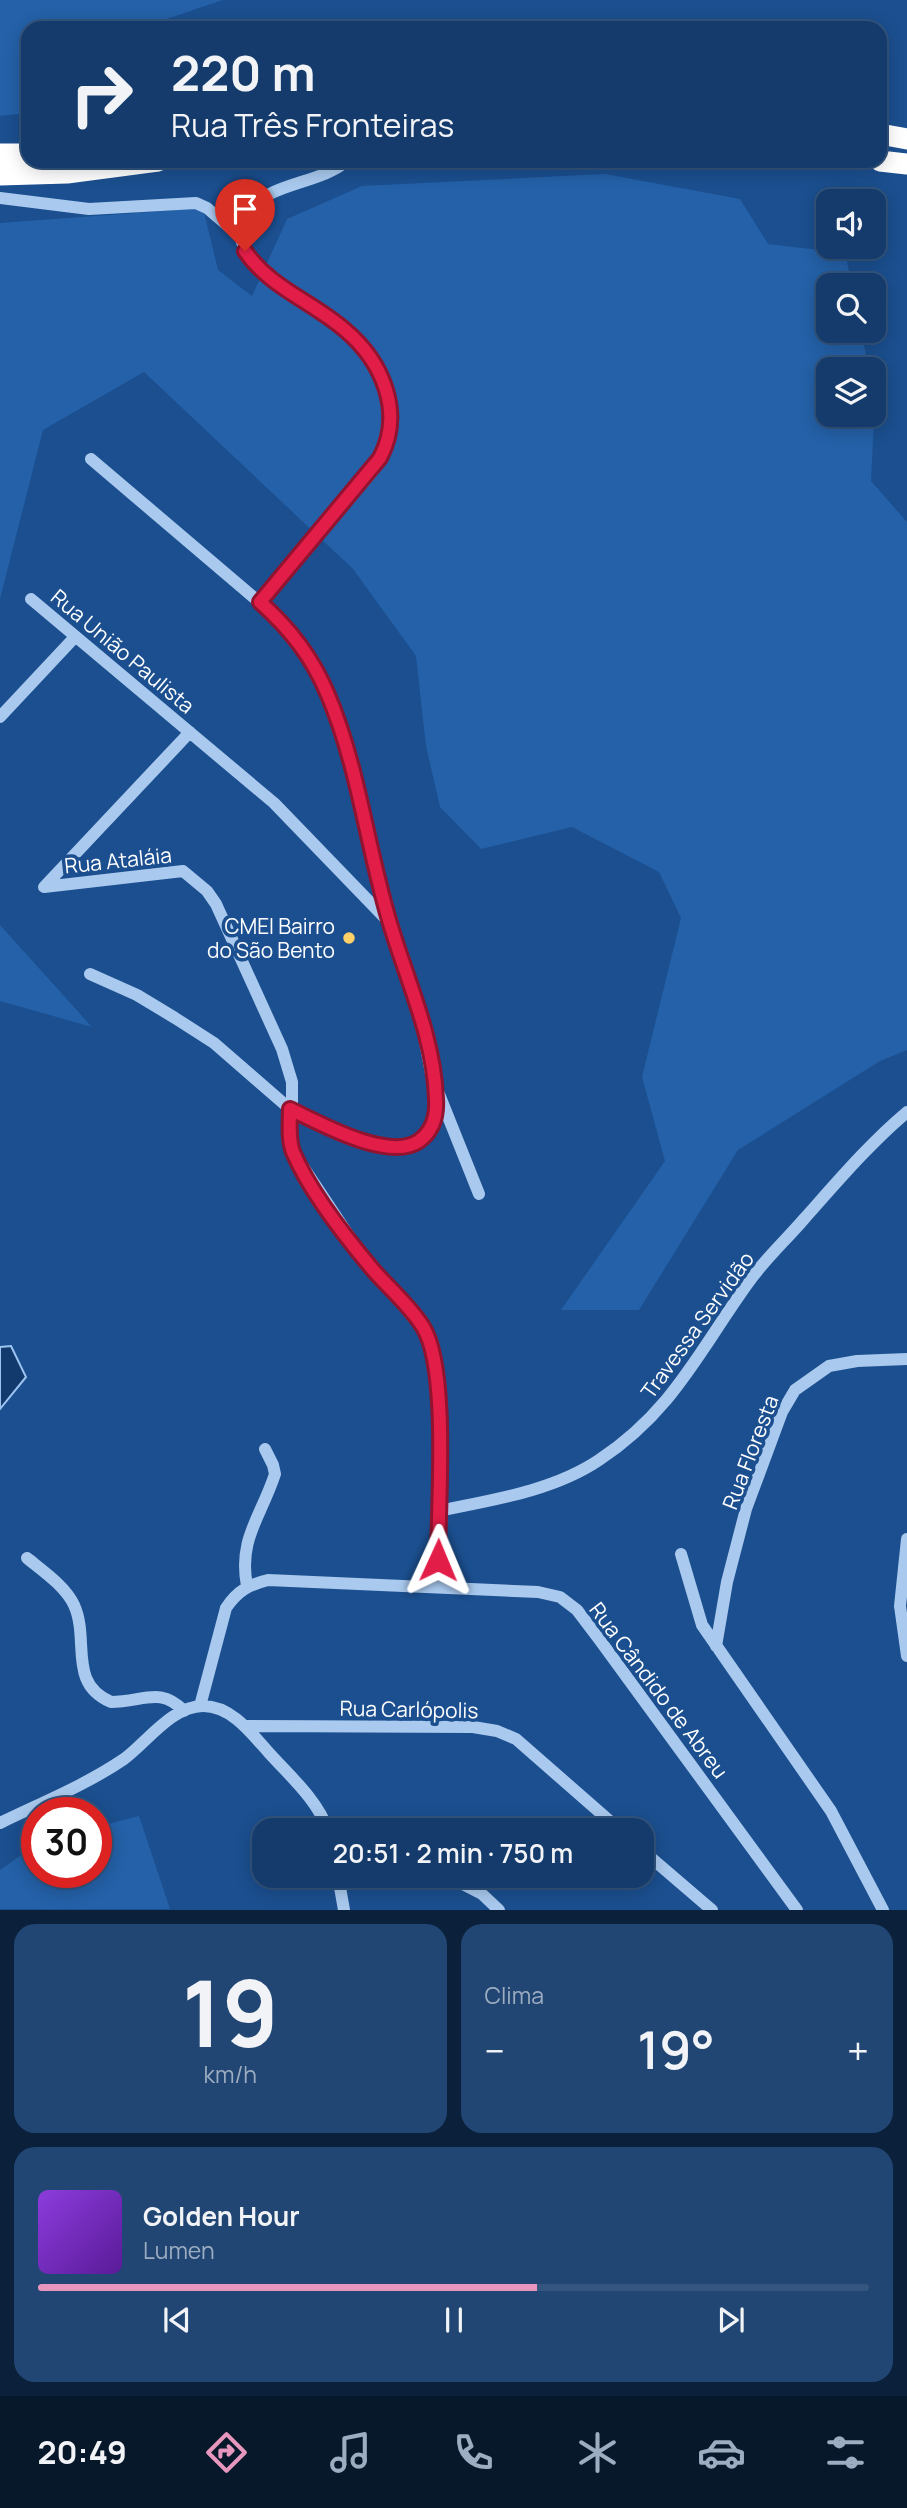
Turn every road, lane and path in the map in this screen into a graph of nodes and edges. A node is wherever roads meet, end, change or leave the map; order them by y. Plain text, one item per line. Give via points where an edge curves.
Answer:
1 (907, 123) edge
2 (887, 126) edge
3 (887, 135) edge
4 (907, 139) edge
5 (0, 154) edge
6 (21, 154) edge
7 (887, 162) edge
8 (907, 164) edge
9 (887, 167) edge
10 (105, 168) edge
11 (334, 168) edge
12 (907, 173) edge
13 (0, 175) edge
14 (0, 198) edge
15 (240, 237) junction
16 (91, 459) dead end
17 (31, 599) dead end
18 (260, 602) junction
19 (75, 638) junction
20 (0, 717) edge
21 (190, 732) junction
22 (389, 922) junction
23 (89, 975) dead end
24 (434, 1081) junction
25 (290, 1109) junction
26 (907, 1112) edge
27 (479, 1194) dead end
28 (907, 1359) edge
29 (265, 1449) dead end
30 (439, 1511) junction
31 (907, 1539) edge
32 (681, 1554) dead end
33 (27, 1558) dead end
34 (438, 1585) junction
35 (247, 1586) junction
36 (716, 1646) junction
37 (907, 1656) edge
38 (200, 1706) junction
39 (184, 1711) junction
40 (244, 1726) junction
41 (321, 1818) edge
42 (606, 1818) edge
43 (0, 1823) edge
44 (654, 1860) edge
45 (340, 1888) edge
46 (470, 1888) edge
47 (344, 1909) edge
48 (499, 1909) edge
49 (712, 1909) edge
50 (797, 1909) edge
51 (883, 1909) edge

1 - 2 highway
3 - 4 highway
5 - 6 highway
7 - 8 highway
9 - 12 street
10 - 13 highway
11 - 15 street via 255,202 244,217
14 - 15 street via 89,209 196,204
15 - 18 street via 256,267 347,332 377,369 391,410 388,442 380,458
16 - 18 street
17 - 19 street, Rua União Paulista
18 - 22 street via 300,641 329,697
19 - 20 street
19 - 21 street, Rua União Paulista
21 - 22 street, Rua União Paulista via 274,803
21 - 25 street, Rua Ataláia via 44,887 183,872 207,891 282,1049 292,1082
22 - 24 street via 419,1010
23 - 25 street via 137,995 214,1043
24 - 25 street via 434,1125 419,1141 401,1148 355,1138
24 - 27 street
25 - 30 street via 292,1150 305,1172 365,1261 424,1328 429,1340 439,1402
26 - 30 street, Travessa Servidão via 879,1136 749,1280 695,1367 640,1430 597,1462 549,1484
28 - 36 street, Rua Floresta via 829,1366 795,1390 782,1412 746,1509
29 - 35 street via 275,1474 245,1546 242,1563
30 - 34 street
31 - 37 street via 900,1606
32 - 36 street via 702,1625
33 - 39 street via 73,1603 84,1678 92,1690 111,1702 161,1696
34 - 35 street, Rua Cândido de Abreu via 268,1580
34 - 50 street, Rua Cândido de Abreu via 538,1592 560,1597 577,1610
35 - 38 street via 226,1608
36 - 51 street via 831,1811
38 - 39 street
38 - 40 street via 215,1707
39 - 43 street via 122,1760
40 - 41 street via 309,1796
40 - 42 street, Rua Carlópolis via 473,1727 497,1731 516,1739
44 - 49 street
45 - 47 street
46 - 48 street

